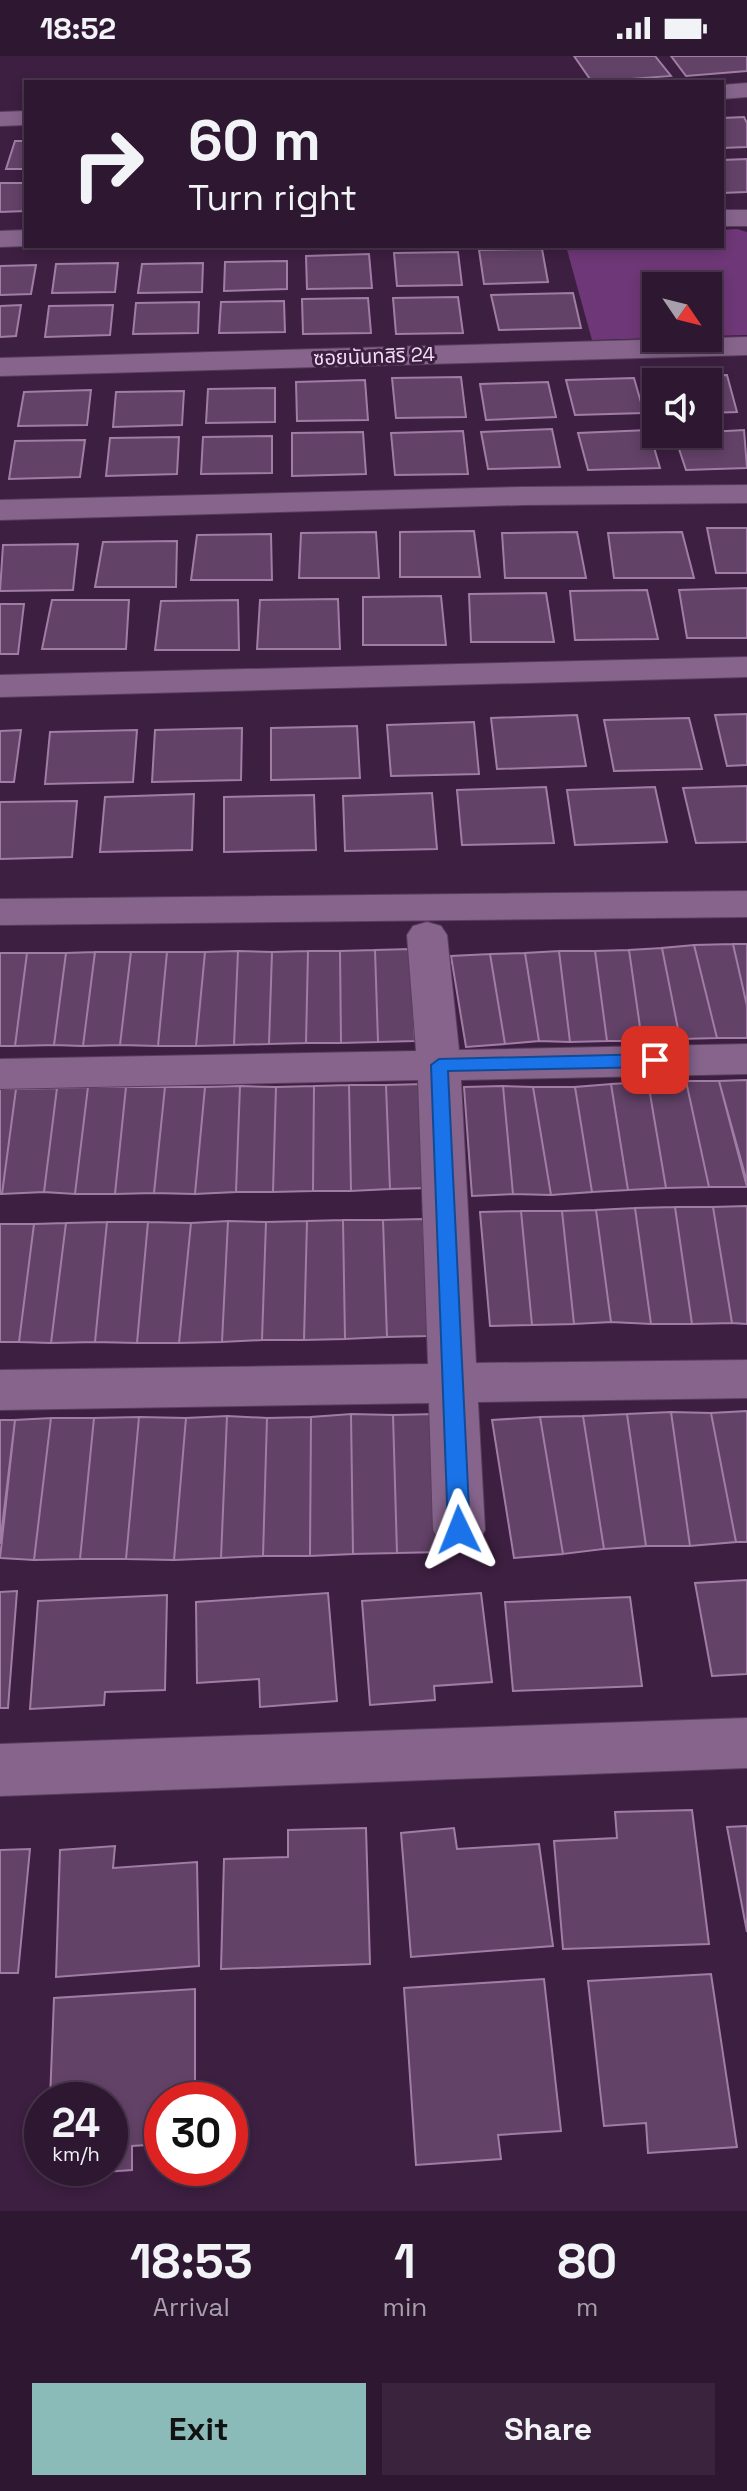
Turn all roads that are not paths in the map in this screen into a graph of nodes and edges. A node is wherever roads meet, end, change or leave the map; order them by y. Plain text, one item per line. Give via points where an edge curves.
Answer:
1 (747, 90) edge
2 (724, 92) edge
3 (24, 118) edge
4 (0, 119) edge
5 (724, 218) edge
6 (747, 218) edge
7 (24, 238) edge
8 (0, 239) edge
9 (747, 346) edge
10 (0, 367) edge
11 (747, 494) edge
12 (0, 510) edge
13 (747, 667) edge
14 (0, 686) edge
15 (747, 904) edge
16 (0, 912) edge
17 (427, 935) dead end
18 (747, 1059) edge
19 (439, 1065) junction
20 (0, 1074) edge
21 (747, 1379) edge
22 (453, 1386) junction
23 (0, 1390) edge
24 (459, 1530) dead end
25 (747, 1743) edge
26 (0, 1770) edge

1 - 2 street
3 - 4 street
5 - 6 street
7 - 8 street
9 - 10 street, ซอยนันทสิริ 24
11 - 12 street
13 - 14 street
15 - 16 street
17 - 19 street
18 - 19 street
19 - 20 street
19 - 22 street
21 - 22 street
22 - 23 street
22 - 24 street
25 - 26 street

